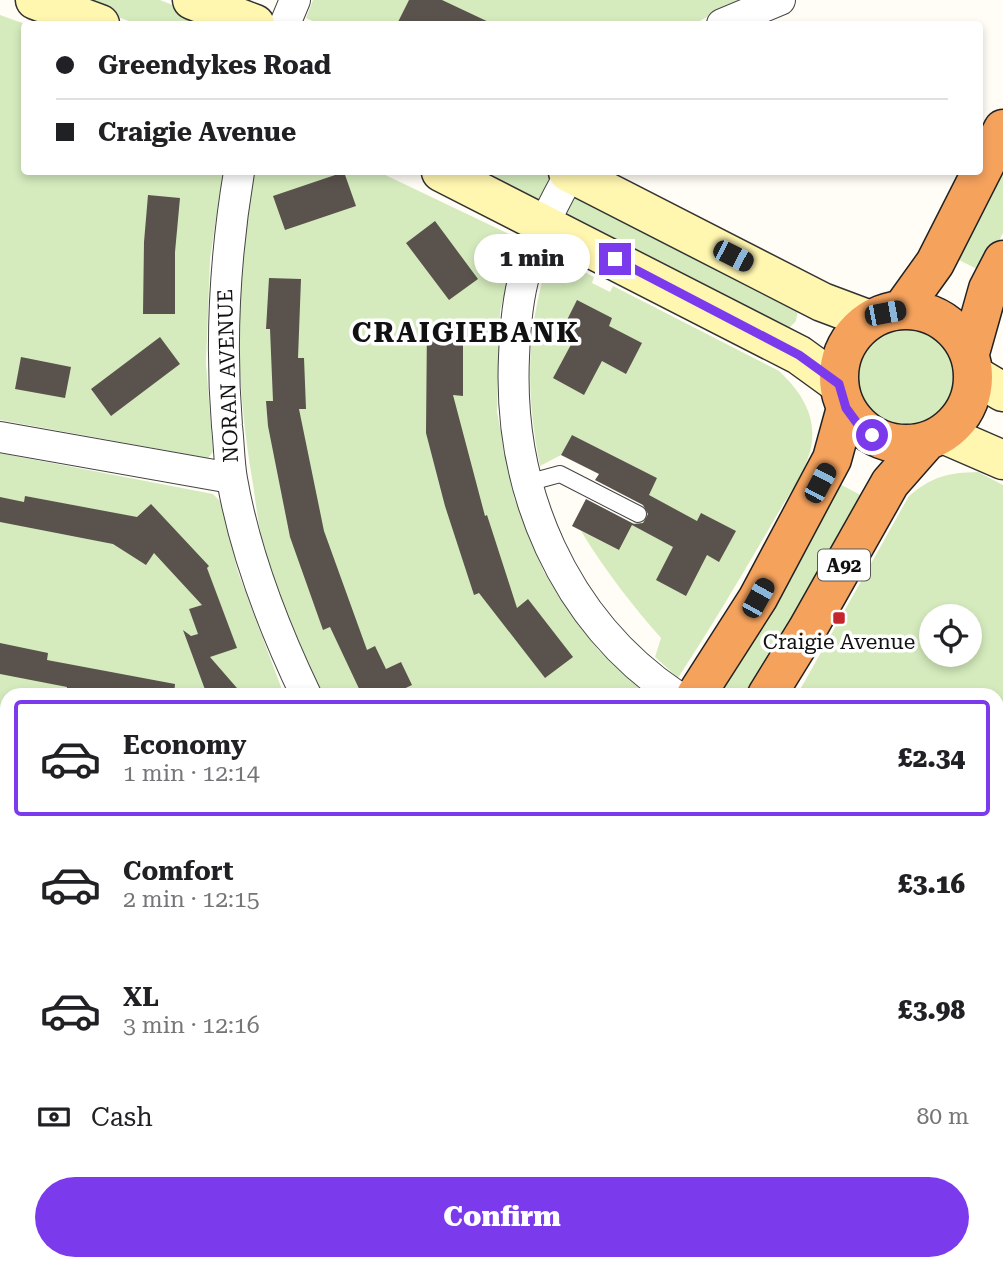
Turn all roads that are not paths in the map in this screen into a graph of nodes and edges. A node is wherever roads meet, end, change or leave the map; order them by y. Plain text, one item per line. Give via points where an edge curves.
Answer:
1 (35, 0) edge
2 (192, 0) edge
3 (295, 0) edge
4 (780, 0) edge
5 (92, 21) edge
6 (247, 21) edge
7 (286, 21) edge
8 (729, 21) edge
9 (1003, 129) edge
10 (983, 168) edge
11 (238, 175) edge
12 (448, 175) edge
13 (568, 175) edge
14 (576, 175) edge
15 (980, 175) edge
16 (544, 223) junction
17 (1003, 260) edge
18 (886, 315) junction
19 (983, 373) edge
20 (843, 396) junction
21 (0, 437) edge
22 (935, 438) junction
23 (1003, 460) edge
24 (231, 478) junction
25 (527, 482) junction
26 (638, 514) dead end
27 (303, 688) edge
28 (665, 688) edge
29 (700, 688) edge
30 (771, 688) edge

1 - 5 street
2 - 6 street
3 - 7 street
4 - 8 street
9 - 10 highway
11 - 24 street, NORAN AVENUE via 223,313
12 - 16 street
13 - 16 street
14 - 18 street via 822,302
15 - 18 highway via 935,263
16 - 20 street via 799,355
16 - 25 street via 524,274 516,321 516,433
17 - 19 highway via 988,289
18 - 19 highway via 923,311 943,320 960,334
18 - 20 highway via 856,332 845,348 840,365
19 - 22 highway via 960,418
20 - 22 highway via 857,423 872,435 909,444
20 - 29 highway, A92 via 832,459 758,598
21 - 24 street
22 - 23 street
22 - 30 highway, A92 via 890,482
24 - 27 street, NORAN AVENUE via 251,558 278,636
25 - 26 lane via 560,474
25 - 28 street via 546,542 575,596 615,644

